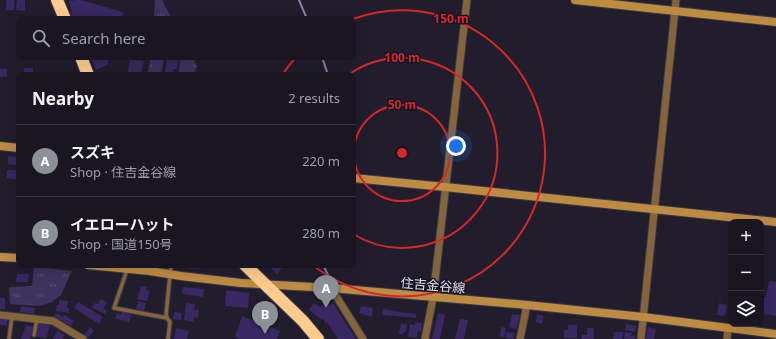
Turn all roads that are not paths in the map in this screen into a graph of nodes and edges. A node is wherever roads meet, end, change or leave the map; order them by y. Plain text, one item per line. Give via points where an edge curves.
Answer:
1 (57, 0) edge
2 (467, 0) edge
3 (574, 0) edge
4 (676, 0) edge
5 (675, 11) junction
6 (64, 16) edge
7 (776, 22) edge
8 (82, 60) edge
9 (87, 72) edge
10 (0, 146) edge
11 (16, 148) edge
12 (356, 178) edge
13 (445, 187) junction
14 (654, 209) junction
15 (776, 222) edge
16 (0, 257) edge
17 (16, 258) edge
18 (117, 268) edge
19 (171, 268) edge
20 (248, 268) edge
21 (127, 269) junction
22 (170, 274) junction
23 (264, 284) junction
24 (331, 288) junction
25 (433, 298) junction
26 (527, 305) junction
27 (0, 314) edge
28 (12, 316) junction
29 (643, 317) junction
30 (167, 318) junction
31 (37, 319) junction
32 (728, 328) junction
33 (776, 334) edge
34 (34, 335) dead end
35 (9, 339) edge
36 (83, 339) edge
37 (168, 339) edge
38 (318, 339) edge
39 (363, 339) edge
40 (425, 339) edge
41 (520, 339) edge
42 (641, 339) edge
43 (727, 339) edge

1 - 6 highway
2 - 13 street
3 - 5 main road
4 - 5 street
5 - 7 main road
5 - 14 street
8 - 9 highway
10 - 11 main road
12 - 13 main road
13 - 14 main road
13 - 25 street
14 - 15 main road
14 - 29 street
16 - 17 main road
18 - 21 main road, 住吉金谷線
19 - 22 lane
20 - 23 highway
21 - 22 main road, 住吉金谷線
21 - 30 lane via 114,308
22 - 23 main road, 住吉金谷線
22 - 30 lane
23 - 24 main road, 住吉金谷線
23 - 38 highway
24 - 25 main road, 住吉金谷線
24 - 39 street
25 - 26 main road, 住吉金谷線
25 - 40 street
26 - 29 main road, 住吉金谷線
26 - 41 street
27 - 28 street
28 - 31 street
28 - 35 lane
29 - 32 main road, 住吉金谷線
29 - 42 street
30 - 37 lane via 170,322
31 - 34 lane
31 - 36 street via 54,321
32 - 33 main road, 住吉金谷線
32 - 43 street

